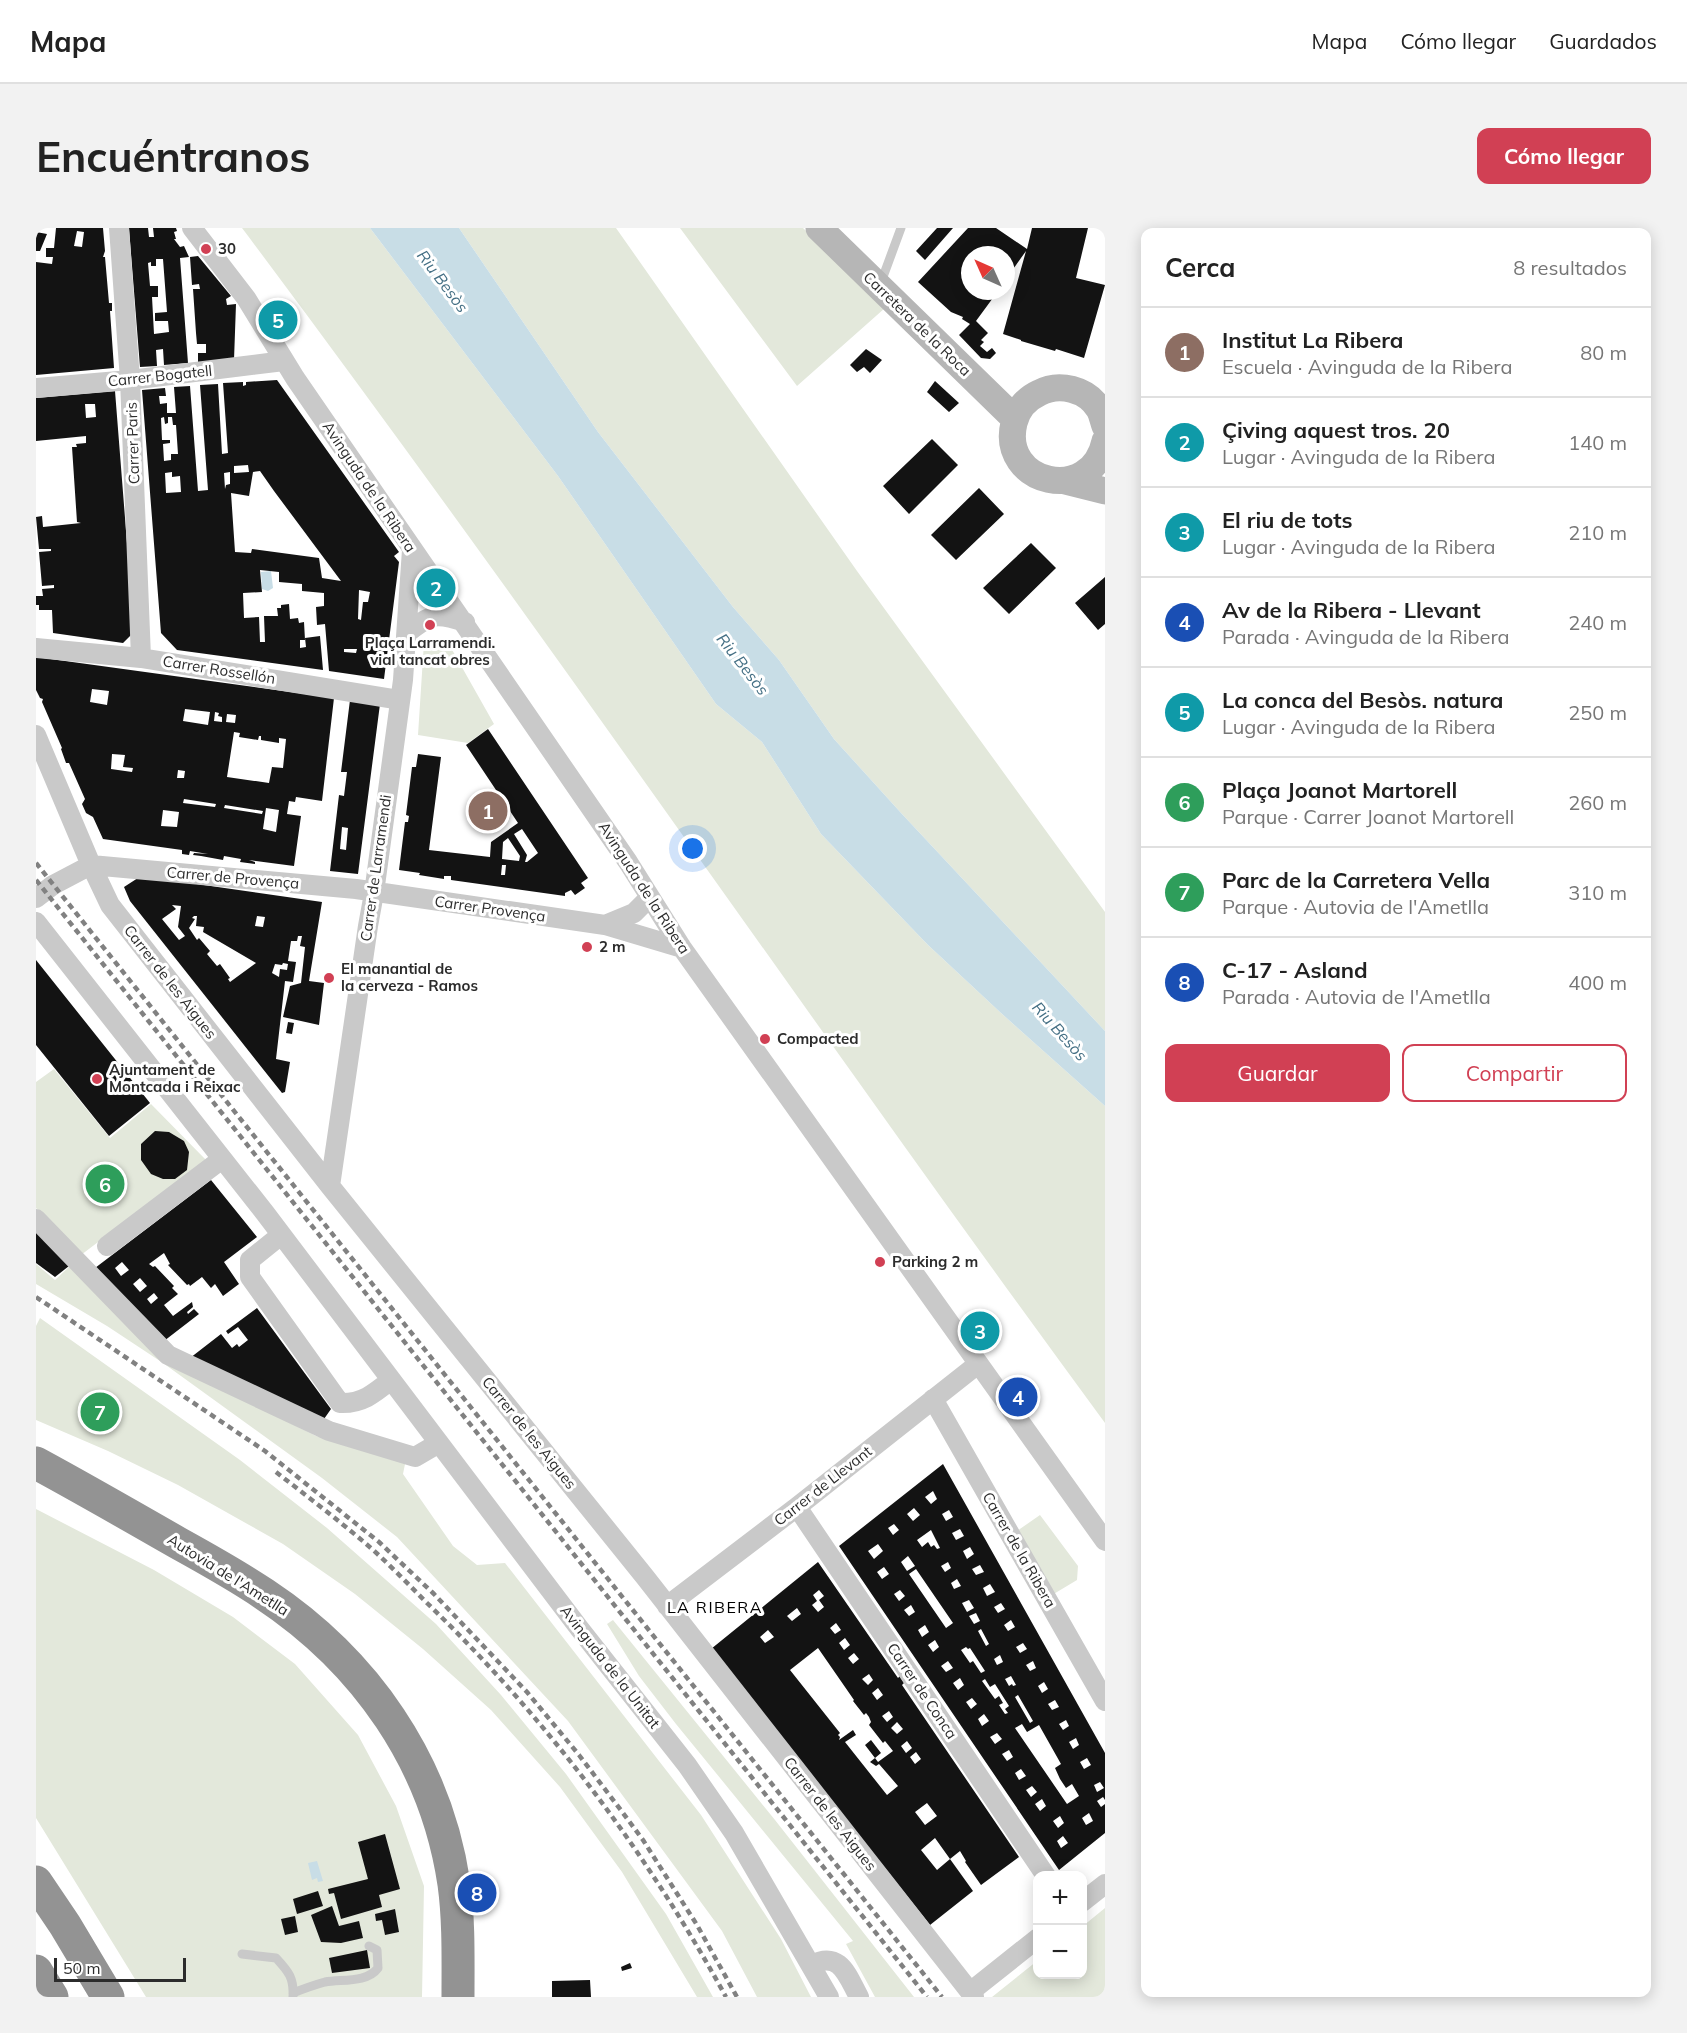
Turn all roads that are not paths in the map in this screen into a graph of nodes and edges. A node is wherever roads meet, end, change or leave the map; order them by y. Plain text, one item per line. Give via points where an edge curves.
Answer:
1 (119, 228) edge
2 (192, 228) edge
3 (819, 228) edge
4 (902, 228) edge
5 (879, 286) junction
6 (284, 361) junction
7 (966, 372) junction
8 (130, 380) junction
9 (36, 388) edge
10 (1032, 396) junction
11 (1098, 399) edge
12 (1015, 419) junction
13 (1105, 426) edge
14 (1102, 460) edge
15 (1065, 481) junction
16 (1105, 491) edge
17 (412, 550) junction
18 (465, 622) junction
19 (407, 633) junction
20 (36, 648) edge
21 (141, 658) junction
22 (400, 700) junction
23 (36, 735) edge
24 (91, 865) junction
25 (374, 893) junction
26 (650, 897) junction
27 (36, 898) edge
28 (36, 922) edge
29 (605, 925) junction
30 (682, 948) junction
31 (222, 1159) junction
32 (330, 1186) junction
33 (36, 1219) edge
34 (281, 1235) junction
35 (107, 1246) dead end
36 (978, 1364) junction
37 (391, 1380) junction
38 (933, 1400) junction
39 (439, 1443) junction
40 (36, 1463) edge
41 (36, 1488) edge
42 (797, 1508) junction
43 (1105, 1541) edge
44 (667, 1606) junction
45 (1105, 1701) edge
46 (1043, 1871) edge
47 (36, 1882) edge
48 (1105, 1884) edge
49 (1087, 1899) edge
50 (1033, 1942) edge
51 (369, 1946) dead end
52 (242, 1954) dead end
53 (811, 1965) junction
54 (36, 1971) edge
55 (293, 1995) edge
56 (972, 1995) edge
57 (52, 1997) edge
58 (108, 1997) edge
59 (438, 1997) edge
60 (458, 1997) edge
61 (829, 1997) edge
62 (859, 1997) edge

1 - 8 street, Carrer Paris
2 - 6 street, Avinguda de la Ribera via 246,298
3 - 5 street, Carretera de la Roca
4 - 5 lane
5 - 7 street, Carretera de la Roca
6 - 8 street, Carrer Bogatell
6 - 17 street, Avinguda de la Ribera
7 - 10 street
7 - 12 street, Carretera de la Roca
8 - 9 street, Carrer Bogatell
8 - 21 street, Carrer Paris
10 - 11 street via 1062,387
10 - 12 street
11 - 13 street
12 - 15 street via 1012,440 1020,460 1035,475
14 - 15 street via 1077,478
15 - 16 street
17 - 18 street, Avinguda de la Ribera
17 - 19 street, Carrer de Larramendi
18 - 19 street via 434,615
18 - 26 street, Avinguda de la Ribera
19 - 22 street, Carrer de Larramendi
20 - 21 street, Carrer Rossellón
21 - 22 street, Carrer Rossellón
22 - 25 street, Carrer de Larramendi
23 - 24 street, Carrer de les Aigues
24 - 25 street, Carrer de Provença
24 - 27 street
24 - 32 street, Carrer de les Aigues via 110,905
25 - 29 street, Carrer Provença
25 - 32 street, Carrer de Larramendi
26 - 29 street via 634,913
26 - 30 street, Avinguda de la Ribera
28 - 31 street, Avinguda de la Unitat
29 - 30 street, Carrer Provença
30 - 36 street, Avinguda de la Ribera
31 - 34 street, Avinguda de la Unitat
31 - 35 street
32 - 44 street, Carrer de les Aigues
33 - 39 street via 168,1355 329,1431 415,1457
34 - 37 street, Avinguda de la Unitat
34 - 37 street via 250,1260 250,1277 340,1403 355,1404
36 - 38 street, Carrer de Llevant
36 - 43 street, Avinguda de la Ribera
37 - 39 street, Avinguda de la Unitat
38 - 42 street, Carrer de Llevant
38 - 45 street, Carrer de la Ribera
39 - 53 street, Avinguda de la Unitat via 716,1805
40 - 60 highway, Autovia de l'Ametlla via 265,1594 329,1645 383,1706 408,1746 454,1857 454,1884 463,1933
41 - 59 highway, Autovia de l'Ametlla via 273,1626 307,1652 359,1710 409,1800 429,1867
42 - 44 street, Carrer de Llevant
42 - 46 street, Carrer de Conca
44 - 56 street, Carrer de les Aigues
47 - 58 highway
48 - 49 street
50 - 56 street
51 - 55 lane via 377,1950 375,1973 325,1982
52 - 55 lane via 276,1958 294,1983
53 - 61 street, Avinguda de la Unitat
53 - 62 street via 822,1959 837,1963
54 - 57 highway

